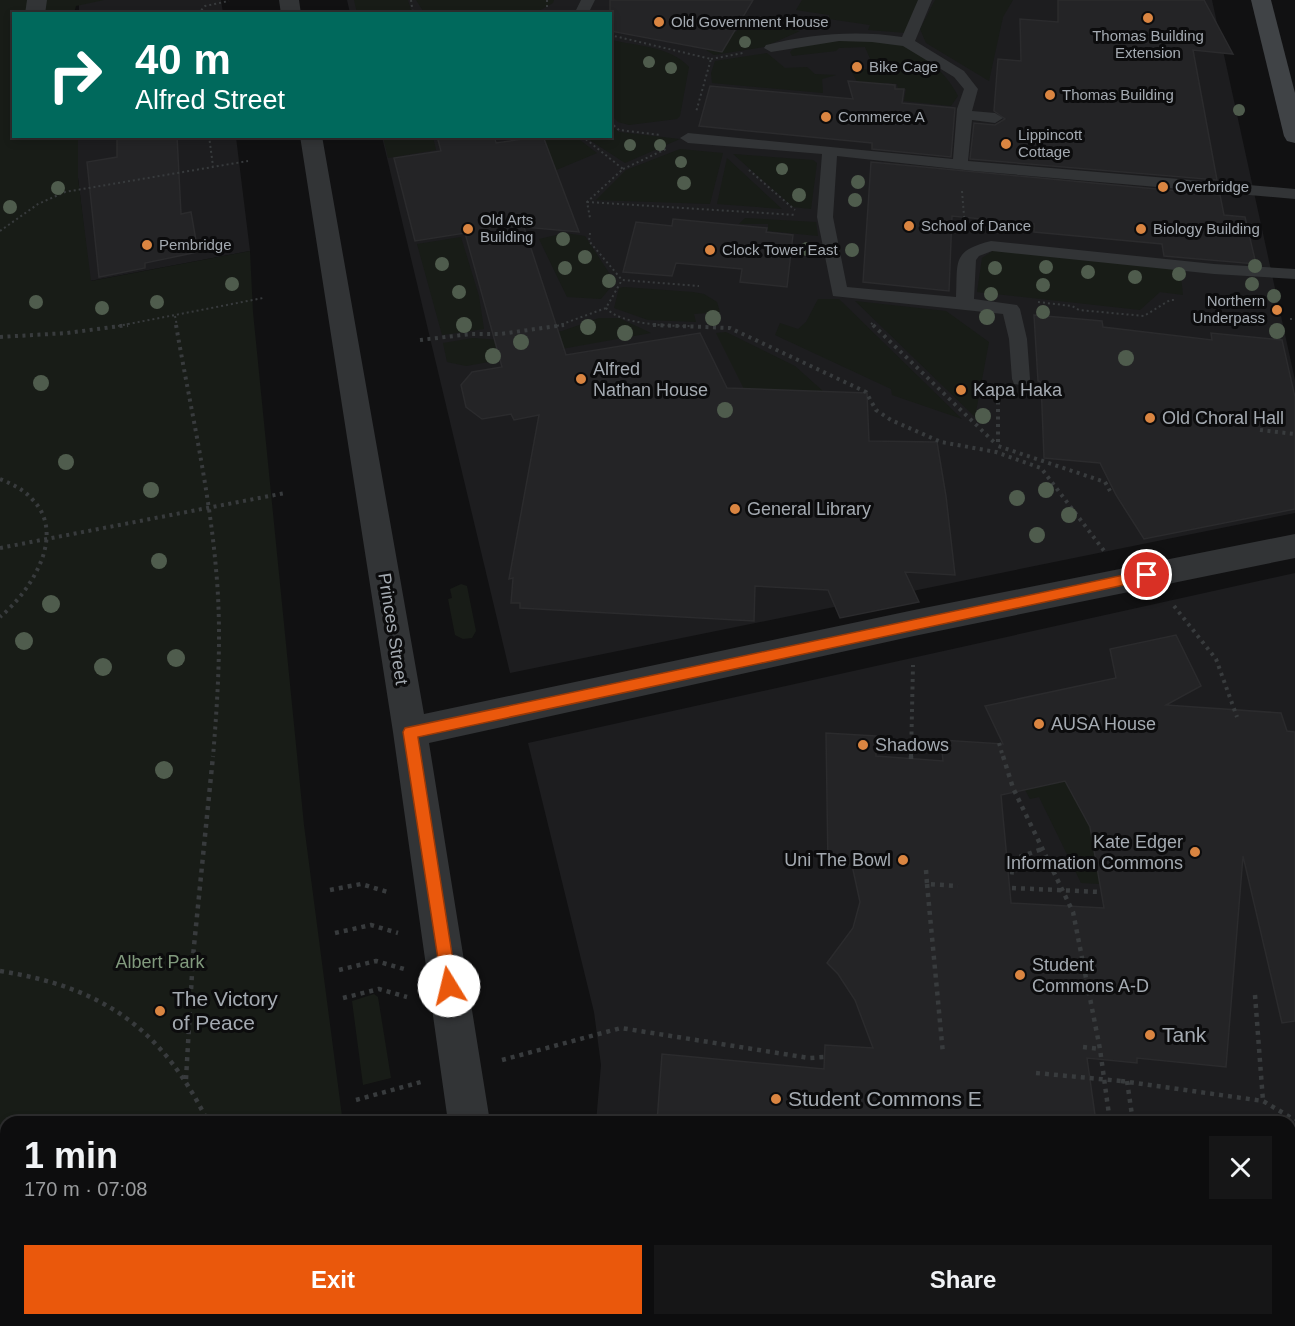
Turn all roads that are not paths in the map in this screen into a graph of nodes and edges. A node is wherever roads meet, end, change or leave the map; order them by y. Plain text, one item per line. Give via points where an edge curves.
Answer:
1 (925, 0) edge
2 (1261, 0) edge
3 (907, 42) junction
4 (771, 48) dead end
5 (965, 115) junction
6 (994, 118) dead end
7 (1295, 136) edge
8 (311, 138) edge
9 (688, 138) road end
10 (830, 150) junction
11 (960, 164) junction
12 (1295, 194) edge
13 (1295, 274) edge
14 (965, 304) junction
15 (1021, 379) dead end
16 (1295, 546) edge
17 (410, 732) junction
18 (468, 1116) edge

1 - 3 lane
2 - 7 main road
3 - 4 lane via 844,36 812,38
3 - 5 lane via 959,74 971,89
5 - 6 lane
5 - 11 lane
8 - 17 street, Princes Street
9 - 10 lane
10 - 11 lane
10 - 14 lane via 825,217 839,292
11 - 12 lane
13 - 14 lane via 991,246 967,259
14 - 15 lane via 1011,309
16 - 17 street via 914,623
17 - 18 street, Princes Street

